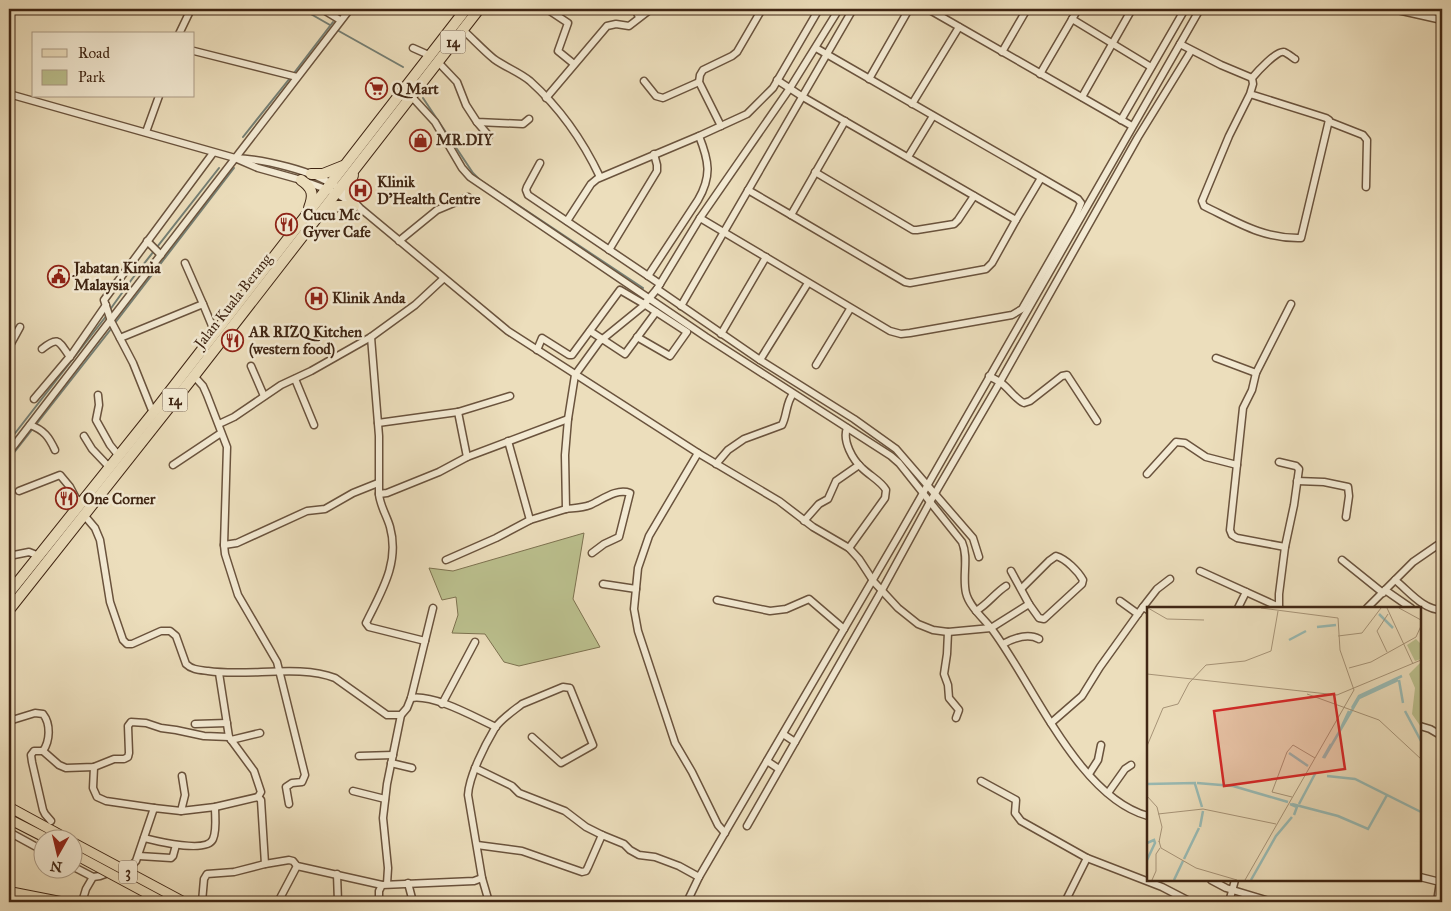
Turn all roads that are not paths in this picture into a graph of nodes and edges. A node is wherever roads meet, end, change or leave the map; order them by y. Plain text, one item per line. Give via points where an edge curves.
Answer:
1 (191, 9) edge
2 (322, 9) edge
3 (350, 9) edge
4 (466, 9) edge
5 (479, 9) edge
6 (546, 9) edge
7 (635, 9) edge
8 (651, 9) edge
9 (762, 9) edge
10 (819, 9) edge
11 (840, 9) edge
12 (854, 9) edge
13 (908, 9) edge
14 (928, 9) edge
15 (1027, 9) edge
16 (1078, 9) edge
17 (1132, 9) edge
18 (1184, 9) edge
19 (1200, 9) edge
20 (1393, 9) edge
21 (640, 17) junction
22 (1072, 19) junction
23 (340, 20) junction
24 (1442, 20) edge
25 (959, 27) junction
26 (463, 30) junction
27 (180, 32) edge
28 (1112, 43) junction
29 (1180, 44) junction
30 (413, 48) dead end
31 (816, 48) junction
32 (195, 51) edge
33 (1191, 51) junction
34 (1002, 52) junction
35 (827, 55) junction
36 (434, 59) junction
37 (1295, 59) dead end
38 (574, 64) junction
39 (1151, 67) junction
40 (1040, 74) junction
41 (297, 77) junction
42 (1252, 78) junction
43 (869, 79) junction
44 (778, 80) junction
45 (644, 81) dead end
46 (700, 82) junction
47 (790, 88) junction
48 (9, 94) edge
49 (1250, 94) junction
50 (412, 97) junction
51 (803, 97) junction
52 (1082, 97) junction
53 (158, 98) edge
54 (546, 98) junction
55 (912, 104) junction
56 (933, 116) junction
57 (529, 119) dead end
58 (1121, 120) junction
59 (845, 121) junction
60 (476, 122) junction
61 (1330, 122) junction
62 (721, 126) junction
63 (1132, 126) junction
64 (146, 132) junction
65 (489, 136) dead end
66 (699, 136) junction
67 (213, 153) junction
68 (654, 154) junction
69 (908, 157) junction
70 (235, 158) junction
71 (540, 163) dead end
72 (346, 165) junction
73 (358, 165) junction
74 (815, 172) junction
75 (311, 174) junction
76 (600, 177) junction
77 (1041, 178) junction
78 (300, 180) junction
79 (1366, 187) dead end
80 (333, 188) junction
81 (748, 190) junction
82 (974, 196) junction
83 (468, 197) dead end
84 (355, 204) junction
85 (306, 214) junction
86 (1079, 214) junction
87 (791, 215) junction
88 (317, 217) junction
89 (700, 218) junction
90 (1016, 220) junction
91 (567, 221) junction
92 (723, 232) junction
93 (147, 241) junction
94 (399, 241) junction
95 (609, 250) junction
96 (160, 253) junction
97 (766, 257) junction
98 (185, 263) dead end
99 (648, 276) junction
100 (443, 279) junction
101 (808, 283) junction
102 (658, 286) junction
103 (647, 302) junction
104 (203, 304) junction
105 (1291, 304) dead end
106 (106, 306) junction
107 (681, 306) junction
108 (850, 308) junction
109 (656, 312) junction
110 (110, 318) junction
111 (20, 327) dead end
112 (590, 331) junction
113 (215, 333) junction
114 (721, 334) junction
115 (371, 337) junction
116 (637, 337) junction
117 (120, 338) junction
118 (601, 340) junction
119 (9, 347) edge
120 (42, 348) dead end
121 (537, 350) junction
122 (74, 357) junction
123 (1216, 358) dead end
124 (760, 360) junction
125 (816, 365) dead end
126 (250, 366) dead end
127 (1256, 373) junction
128 (576, 375) junction
129 (194, 376) junction
130 (989, 376) junction
131 (295, 379) junction
132 (55, 382) junction
133 (1000, 382) junction
134 (794, 394) junction
135 (98, 395) dead end
136 (264, 396) junction
137 (510, 396) dead end
138 (34, 399) dead end
139 (458, 412) junction
140 (153, 413) junction
141 (568, 419) junction
142 (1097, 420) dead end
143 (844, 421) junction
144 (378, 423) junction
145 (218, 424) junction
146 (314, 425) dead end
147 (33, 426) junction
148 (221, 433) junction
149 (84, 436) dead end
150 (508, 441) junction
151 (55, 450) dead end
152 (9, 452) edge
153 (698, 453) junction
154 (119, 456) junction
155 (467, 457) junction
156 (1279, 462) dead end
157 (716, 464) junction
158 (173, 465) dead end
159 (859, 465) junction
160 (1237, 465) junction
161 (110, 468) junction
162 (1147, 474) dead end
163 (1298, 481) junction
164 (378, 483) junction
165 (924, 489) junction
166 (19, 491) dead end
167 (379, 494) junction
168 (933, 499) junction
169 (566, 509) junction
170 (82, 510) junction
171 (1346, 517) dead end
172 (530, 520) junction
173 (804, 521) junction
174 (1442, 542) edge
175 (224, 545) junction
176 (970, 545) junction
177 (1285, 547) junction
178 (848, 548) junction
179 (592, 553) dead end
180 (44, 555) junction
181 (9, 556) edge
182 (979, 558) dead end
183 (446, 560) dead end
184 (1342, 560) dead end
185 (1011, 571) dead end
186 (1200, 571) dead end
187 (1170, 579) dead end
188 (1395, 580) junction
189 (873, 581) junction
190 (604, 584) dead end
191 (1006, 586) dead end
192 (1022, 588) junction
193 (636, 589) junction
194 (881, 590) junction
195 (1384, 591) junction
196 (1246, 592) junction
197 (9, 593) edge
198 (717, 600) dead end
199 (1120, 601) dead end
200 (1029, 604) junction
201 (10, 607) edge
202 (1147, 607) edge
203 (1238, 607) edge
204 (1277, 607) edge
205 (1279, 607) edge
206 (1368, 607) edge
207 (1410, 607) edge
208 (433, 608) dead end
209 (1146, 609) edge
210 (976, 610) junction
211 (1442, 610) edge
212 (1138, 614) junction
213 (844, 628) junction
214 (992, 628) junction
215 (948, 632) junction
216 (1039, 639) dead end
217 (425, 641) junction
218 (475, 642) dead end
219 (1003, 644) junction
220 (219, 672) junction
221 (279, 672) junction
222 (411, 698) junction
223 (442, 704) junction
224 (400, 715) junction
225 (956, 718) dead end
226 (9, 721) edge
227 (227, 723) junction
228 (1051, 723) junction
229 (195, 724) dead end
230 (1421, 726) edge
231 (496, 727) junction
232 (260, 733) dead end
233 (783, 734) junction
234 (1442, 736) edge
235 (532, 737) dead end
236 (230, 738) junction
237 (795, 742) junction
238 (1101, 745) dead end
239 (43, 751) junction
240 (393, 755) junction
241 (359, 756) dead end
242 (767, 761) junction
243 (391, 763) junction
244 (1131, 765) dead end
245 (94, 767) junction
246 (412, 768) dead end
247 (475, 768) junction
248 (779, 769) junction
249 (1089, 774) junction
250 (182, 776) dead end
251 (981, 781) dead end
252 (353, 790) dead end
253 (1108, 793) junction
254 (258, 797) junction
255 (385, 799) junction
256 (289, 804) dead end
257 (9, 807) edge
258 (216, 807) junction
259 (154, 808) junction
260 (181, 811) junction
261 (1147, 816) edge
262 (9, 819) edge
263 (51, 821) dead end
264 (746, 826) dead end
265 (48, 828) edge
266 (32, 831) edge
267 (9, 832) edge
268 (726, 833) junction
269 (602, 835) junction
270 (144, 838) junction
271 (32, 845) edge
272 (176, 845) junction
273 (477, 845) junction
274 (82, 847) edge
275 (139, 856) junction
276 (82, 858) edge
277 (1087, 858) junction
278 (265, 864) junction
279 (297, 866) junction
280 (1442, 868) edge
281 (82, 872) edge
282 (337, 874) junction
283 (92, 877) junction
284 (699, 877) junction
285 (482, 878) junction
286 (1421, 878) edge
287 (1213, 881) edge
288 (1235, 881) edge
289 (1440, 882) junction
290 (384, 884) junction
291 (408, 884) junction
292 (1233, 890) junction
293 (9, 892) edge
294 (9, 901) edge
295 (19, 902) edge
296 (60, 902) edge
297 (82, 902) edge
298 (163, 902) edge
299 (184, 902) edge
300 (202, 902) edge
301 (278, 902) edge
302 (338, 902) edge
303 (379, 902) edge
304 (413, 902) edge
305 (489, 902) edge
306 (687, 902) edge
307 (1065, 902) edge
308 (1191, 902) edge
309 (1229, 902) edge
310 (1272, 902) edge
311 (1437, 902) edge

1 - 27 street
2 - 23 street
3 - 23 street
4 - 36 highway, Jalan Kuala Berang / 14
5 - 26 highway, Jalan Kuala Berang / 14
6 - 38 street via 568,24 558,51
7 - 21 street
8 - 21 street
9 - 46 street via 737,52 703,70
10 - 44 street
11 - 31 street
12 - 35 street
13 - 43 street
14 - 25 street
15 - 34 street
16 - 22 street
17 - 28 street
18 - 39 street
19 - 29 street
20 - 24 street
21 - 38 street via 629,26 607,26
22 - 28 street
22 - 40 street
23 - 41 street
25 - 34 street
25 - 55 street
26 - 36 highway, Jalan Kuala Berang / 14
26 - 54 street via 495,60 521,75
28 - 39 street
28 - 52 street
29 - 33 street
29 - 63 street
30 - 36 street
31 - 35 street
31 - 47 street
32 - 41 street
33 - 42 street
33 - 133 street via 1138,137
34 - 40 street
35 - 43 street
35 - 51 street
36 - 50 highway, Jalan Kuala Berang / 14
36 - 60 street via 457,82
36 - 72 highway, Jalan Kuala Berang / 14
37 - 42 street via 1281,52
38 - 54 street
39 - 58 street
40 - 52 street
41 - 70 street
42 - 49 street
43 - 55 street
44 - 47 street
44 - 62 street via 747,114
45 - 46 street via 656,96 663,98
46 - 62 street
47 - 51 street
47 - 89 street
48 - 64 street
49 - 61 street
49 - 61 street via 1202,202 1204,206 1255,231 1301,238
50 - 73 highway, Jalan Kuala Berang / 14
50 - 103 street via 435,122 470,177
51 - 59 street
51 - 81 street
52 - 58 street
53 - 64 street
54 - 76 street via 575,131
55 - 56 street
56 - 69 street
56 - 77 street
57 - 60 street via 522,124
58 - 63 street
59 - 69 street
59 - 74 street
60 - 65 street
61 - 79 street via 1367,140
62 - 66 street
63 - 86 street
64 - 67 street
66 - 68 street
66 - 99 street via 708,165 705,187
67 - 70 street
67 - 93 street
68 - 76 street
68 - 95 street via 658,165 656,170
69 - 82 street
70 - 75 street via 253,159
70 - 78 street
70 - 96 street
71 - 91 street via 527,193
72 - 75 highway via 323,174
72 - 80 highway, Jalan Kuala Berang / 14
73 - 80 highway, Jalan Kuala Berang / 14
73 - 84 highway via 352,180
74 - 82 street via 917,230 954,224
74 - 87 street
75 - 80 street
76 - 91 street via 591,184
77 - 86 street via 1078,199 1081,205
77 - 90 street
78 - 80 street
78 - 85 highway via 312,190
80 - 84 street
80 - 85 highway, Jalan Kuala Berang / 14
80 - 88 highway, Jalan Kuala Berang / 14
81 - 87 street
81 - 92 street
82 - 90 street
83 - 94 street via 437,210
84 - 88 highway via 337,206
84 - 94 street
85 - 113 highway, Jalan Kuala Berang / 14
86 - 108 street via 1022,309 1016,313 901,334
86 - 130 street
87 - 90 street via 910,283 986,269
88 - 129 highway, Jalan Kuala Berang / 14
89 - 92 street
89 - 102 street
91 - 95 street
92 - 97 street
92 - 107 street
93 - 96 street
93 - 106 street via 105,298
94 - 100 street
95 - 99 street
96 - 110 street
97 - 101 street
97 - 114 street
98 - 104 street
99 - 102 street
100 - 115 street
100 - 121 street
101 - 108 street
101 - 124 street
102 - 103 street
102 - 107 street
103 - 109 street
103 - 112 street via 618,291
103 - 118 street
103 - 134 street
104 - 113 street
104 - 117 street
105 - 127 street
106 - 110 street
106 - 122 street
107 - 114 street
108 - 125 street
109 - 116 street
109 - 116 street via 687,332 671,355 667,356
110 - 117 street
110 - 122 street
111 - 119 street
112 - 118 street
112 - 121 street via 571,355 542,338
113 - 140 highway, Jalan Kuala Berang / 14
114 - 124 street
115 - 131 street
115 - 144 street
116 - 118 street via 625,354
117 - 140 street via 137,370
118 - 128 street
120 - 122 street via 55,340
121 - 128 street
122 - 132 street
122 - 132 street
123 - 127 street
124 - 143 street
126 - 136 street
127 - 160 street via 1243,408
128 - 141 street
128 - 153 street
129 - 145 street via 203,386
129 - 170 highway, Jalan Kuala Berang / 14
130 - 133 street
130 - 165 street
131 - 136 street
131 - 146 street
132 - 138 street
132 - 147 street
133 - 142 street via 1024,402 1067,375
133 - 168 street
134 - 143 street
134 - 157 street via 782,425 744,440 728,450
135 - 154 street via 96,420
136 - 145 street
137 - 139 street
139 - 144 street
139 - 155 street
140 - 154 highway, Jalan Kuala Berang / 14
141 - 150 street
141 - 169 street
143 - 159 street via 845,439
143 - 165 street via 894,459
143 - 165 street via 896,449
144 - 164 street
145 - 148 street
147 - 151 street via 49,437
147 - 152 street
148 - 158 street
148 - 175 street via 227,447
149 - 161 street
150 - 155 street
150 - 172 street
153 - 157 street
153 - 193 street via 649,536 638,568
154 - 161 highway, Jalan Kuala Berang / 14
155 - 167 street via 439,472
156 - 163 street via 1298,467
157 - 173 street via 779,501
159 - 173 street via 836,482 828,499
159 - 178 street via 882,484 886,494
160 - 162 street via 1206,457 1185,442 1176,442
160 - 177 street via 1232,535
161 - 170 highway, Jalan Kuala Berang / 14
163 - 171 street via 1348,487
163 - 177 street
164 - 167 street
164 - 175 street via 325,509 307,511 238,543
165 - 168 street
165 - 189 street
166 - 170 street via 60,475
167 - 217 street via 390,527 393,558 389,576 366,623 369,628
168 - 176 street via 958,536
168 - 176 street via 967,532
168 - 194 street
169 - 172 street
169 - 179 street via 590,505 611,494 630,493 619,537
170 - 180 highway, Jalan Kuala Berang / 14
170 - 220 street via 100,540 110,602 123,640 132,644 162,631 170,631 176,636 186,664 194,669
172 - 183 street
173 - 178 street
174 - 188 street via 1413,562
175 - 221 street via 238,595 277,662
176 - 182 street
176 - 210 street via 966,594
177 - 205 street
178 - 189 street
180 - 181 street via 29,552
180 - 197 highway, Jalan Kuala Berang / 14
180 - 201 highway, Jalan Kuala Berang / 14
184 - 195 street
185 - 192 street
186 - 196 street
187 - 202 street via 1157,589
188 - 195 street
188 - 211 street via 1426,606
189 - 194 street
189 - 213 street
190 - 193 street
191 - 210 street
192 - 200 street
192 - 200 street via 1056,556 1082,578 1082,584 1044,619 1039,618
193 - 268 street via 636,622 675,743 718,825
194 - 215 street via 918,624
194 - 237 street
195 - 206 street
195 - 207 street
196 - 203 street
196 - 204 street
198 - 213 street via 770,611 786,610 809,599
199 - 212 street
200 - 214 street
208 - 217 street
209 - 212 street
210 - 214 street
212 - 228 street via 1082,696
213 - 233 street
214 - 215 street
214 - 219 street
215 - 225 street via 944,674 949,698 959,710
216 - 219 street via 1028,636
217 - 222 street
218 - 223 street
219 - 228 street
220 - 221 street
220 - 227 street
221 - 224 street via 326,675 387,715
221 - 256 street via 304,775 302,782 292,782 286,787
222 - 223 street via 419,696
222 - 224 street
223 - 231 street
224 - 240 street
226 - 239 street via 35,713 43,714 48,728
227 - 229 street
227 - 236 street
228 - 249 street
230 - 234 street
231 - 235 street via 522,704 563,687 570,688 593,745 561,763
231 - 247 street
232 - 236 street
233 - 237 street
233 - 242 street
236 - 245 street via 131,722 128,726 128,757
236 - 254 street via 254,772 261,792
237 - 248 street
238 - 249 street via 1098,760
239 - 245 street via 59,766
239 - 263 street via 34,751 31,757 43,810
240 - 241 street
240 - 243 street
242 - 248 street
242 - 268 street
243 - 246 street
243 - 255 street
244 - 253 street
245 - 259 street via 93,788 97,797
247 - 269 street via 520,793 565,811
247 - 273 street via 468,795
248 - 264 street
249 - 253 street
250 - 260 street via 184,795
251 - 277 street via 1016,800 1015,814 1021,821
252 - 255 street
253 - 261 street
254 - 258 street
254 - 278 street via 261,800
255 - 290 street via 383,818 388,868
257 - 265 main road
258 - 260 street
258 - 272 street via 210,843
259 - 260 street
259 - 270 street
262 - 266 main road
267 - 271 street
268 - 284 street
269 - 273 street via 586,871 582,872 522,851
269 - 284 street via 624,844 639,855 655,857
270 - 272 street
270 - 275 street
272 - 275 street via 173,856 168,859
273 - 285 street
274 - 299 main road, 3, bridge
275 - 283 street via 133,864
276 - 298 main road, 3, bridge
277 - 307 street
277 - 308 street via 1162,887
278 - 279 street via 289,860
278 - 300 street via 234,872 207,874
279 - 282 street
279 - 301 street
280 - 289 street
281 - 283 street
282 - 290 street
282 - 302 street
283 - 297 street
284 - 306 street
285 - 291 street
285 - 305 street
286 - 289 street
287 - 292 street
288 - 292 street
289 - 311 street
290 - 291 street
290 - 303 street via 379,892
291 - 304 street
292 - 309 street
292 - 310 street
293 - 296 highway
294 - 295 highway

